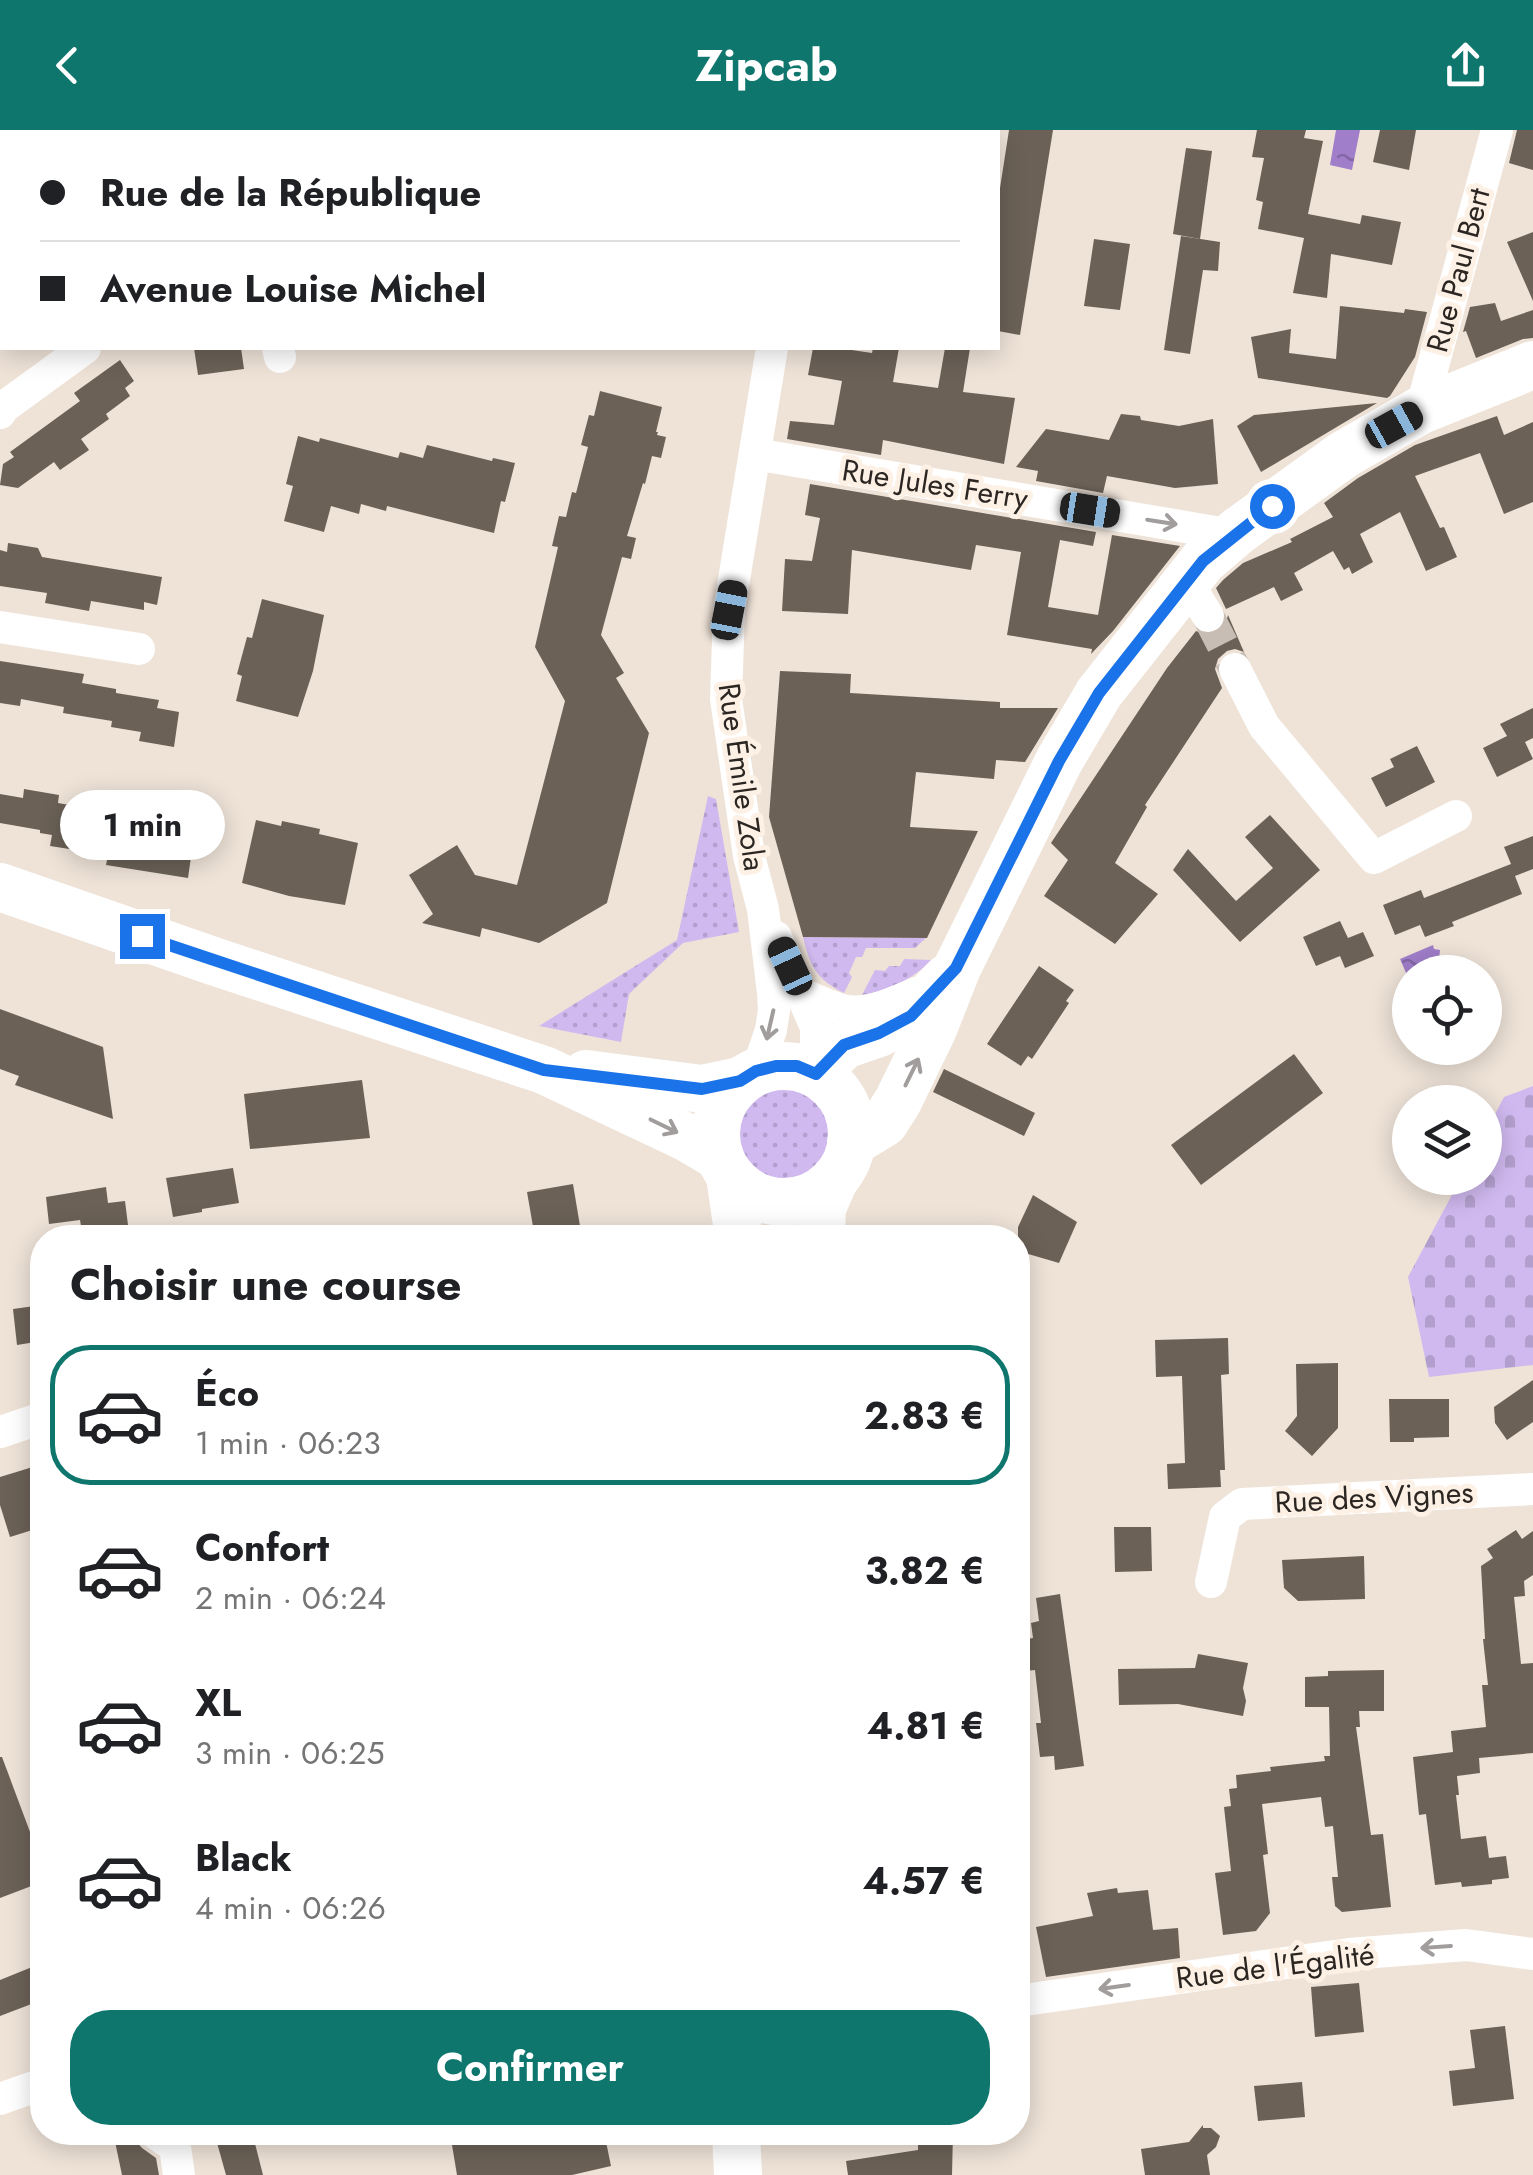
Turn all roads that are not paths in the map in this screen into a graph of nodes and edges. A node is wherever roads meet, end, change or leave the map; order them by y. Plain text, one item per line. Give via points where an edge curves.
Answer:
1 (1496, 130) edge
2 (81, 350) edge
3 (772, 350) edge
4 (1533, 365) edge
5 (1, 409) edge
6 (1420, 410) junction
7 (755, 454) junction
8 (1234, 535) junction
9 (0, 627) edge
10 (139, 648) dead end
11 (1235, 669) tunnel mouth
12 (1456, 816) dead end
13 (0, 887) edge
14 (763, 908) junction
15 (950, 975) junction
16 (804, 995) junction
17 (544, 1070) junction
18 (816, 1074) junction
19 (748, 1076) junction
20 (843, 1162) junction
21 (725, 1166) junction
22 (734, 1225) edge
23 (821, 1225) edge
24 (30, 1422) edge
25 (0, 1432) edge
26 (1533, 1488) edge
27 (1212, 1582) dead end
28 (1533, 1954) edge
29 (1030, 1999) edge
30 (30, 2088) edge
31 (0, 2099) edge
32 (172, 2145) edge
33 (737, 2145) edge
34 (179, 2175) edge
35 (738, 2175) edge

1 - 6 street, Rue Paul Bert
2 - 5 street
3 - 7 street, Rue Émile Zola
4 - 6 street
6 - 8 street via 1343,455
7 -> 8 street, Rue Jules Ferry
7 - 14 street, Rue Émile Zola via 729,610 726,699 748,856
8 - 15 street via 1203,561 1198,599 1099,693
9 - 10 street
11 - 12 street via 1264,726 1374,858
13 - 17 street
14 - 16 street, Rue Émile Zola
14 -> 19 street, Rue Émile Zola via 774,1010
15 - 16 street via 860,1012
15 - 18 street via 911,1016 844,1045
20 -> 15 street via 884,1124 898,1101 933,1030
16 - 18 street, Rue Émile Zola via 816,1027
17 - 19 street via 702,1089
17 -> 21 street via 688,1138
18 - 19 street via 776,1066
18 - 20 street via 845,1102 851,1122
19 - 21 street via 718,1114
20 - 21 street via 819,1192 782,1202 744,1190
20 - 23 street
21 - 22 street
24 - 25 street
26 - 27 street, Rue des Vignes via 1242,1504 1225,1517
28 -> 29 street, Rue de l'Égalité via 1466,1945 1349,1954
30 - 31 street
32 - 34 street
33 - 35 street

